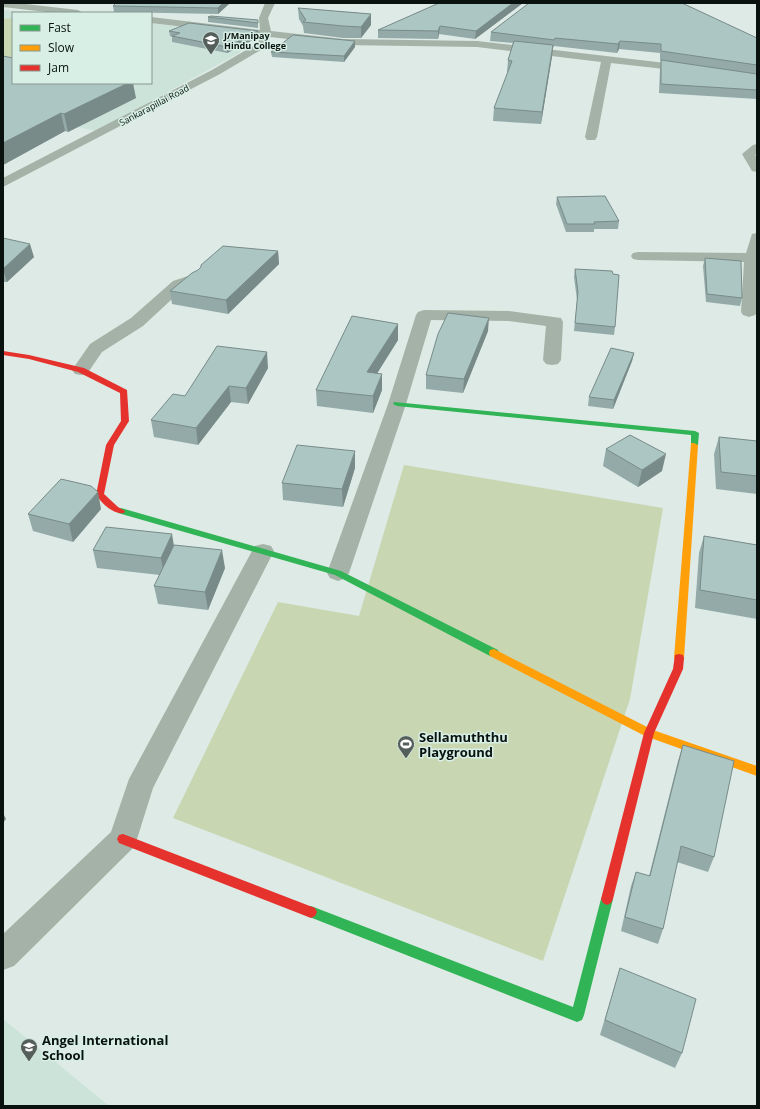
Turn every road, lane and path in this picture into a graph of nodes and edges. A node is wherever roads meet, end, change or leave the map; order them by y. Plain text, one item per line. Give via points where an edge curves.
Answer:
1 (270, 3) edge
2 (3, 4) edge
3 (70, 12) edge
4 (152, 20) edge
5 (267, 34) junction
6 (489, 35) dead end
7 (477, 44) junction
8 (607, 58) junction
9 (703, 71) edge
10 (591, 137) dead end
11 (757, 148) edge
12 (757, 168) edge
13 (3, 184) edge
14 (757, 237) edge
15 (638, 256) dead end
16 (752, 258) junction
17 (194, 278) edge
18 (749, 312) dead end
19 (3, 353) edge
20 (552, 360) dead end
21 (81, 370) junction
22 (397, 404) junction
23 (263, 551) junction
24 (338, 573) junction
25 (649, 733) junction
26 (757, 771) edge
27 (123, 839) junction
28 (3, 955) edge

1 - 5 street via 263,13 264,29
2 - 3 street
4 - 5 street
5 - 7 street via 343,42
5 - 13 street, Sankarapillai Road via 262,45 216,72
6 - 7 street
7 - 8 street
8 - 9 street
8 - 10 street
11 - 12 street via 748,154
14 - 16 street
15 - 16 street
16 - 18 street
17 - 21 street via 179,284 137,322 96,348
19 - 21 street
20 - 22 street via 555,322 509,316 424,315
21 - 23 street via 124,392 125,420 110,445 100,495 115,509
22 - 24 street
22 - 25 street via 695,433 678,669
23 - 24 street
23 - 27 street via 139,787
24 - 25 street
25 - 26 street
25 - 27 street via 577,1014
27 - 28 street

